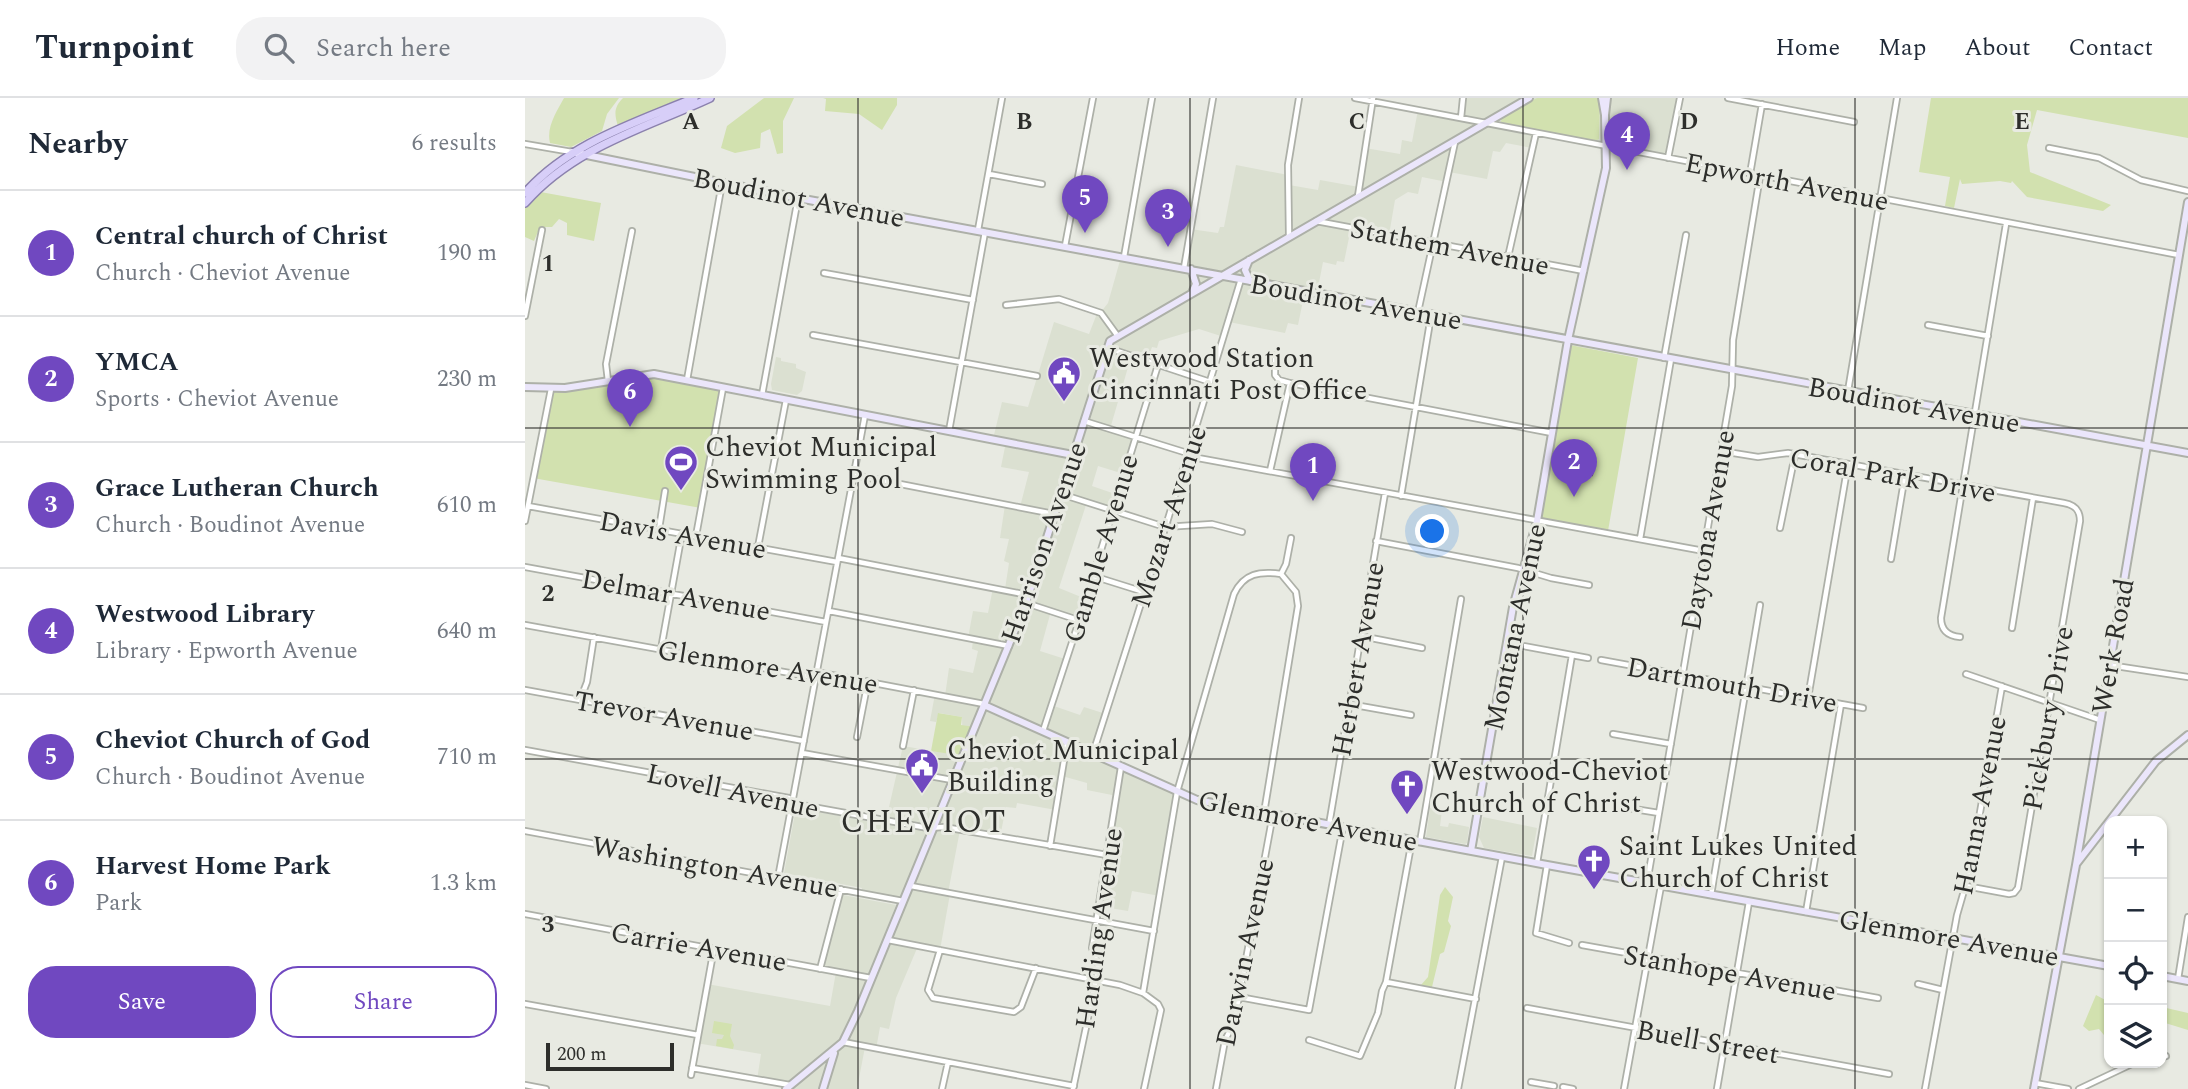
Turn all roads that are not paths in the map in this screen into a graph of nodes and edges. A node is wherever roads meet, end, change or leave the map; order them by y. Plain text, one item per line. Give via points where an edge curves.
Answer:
1 (694, 98) edge
2 (711, 98) edge
3 (1002, 98) edge
4 (1093, 98) edge
5 (1152, 98) edge
6 (1213, 98) edge
7 (1299, 98) edge
8 (1355, 98) edge
9 (1463, 98) edge
10 (1529, 98) edge
11 (1604, 98) edge
12 (1680, 98) edge
13 (1728, 98) edge
14 (1897, 98) edge
15 (1373, 100) edge
16 (1762, 104) junction
17 (678, 109) junction
18 (1461, 118) junction
19 (1854, 122) dead end
20 (1486, 123) junction
21 (1536, 133) junction
22 (1456, 141) junction
23 (525, 144) edge
24 (604, 144) junction
25 (1606, 146) junction
26 (2049, 148) dead end
27 (572, 152) junction
28 (583, 155) junction
29 (1668, 158) junction
30 (607, 160) junction
31 (989, 174) junction
32 (1750, 174) junction
33 (1760, 176) junction
34 (722, 183) junction
35 (1042, 184) dead end
36 (2188, 191) edge
37 (525, 193) edge
38 (1358, 196) junction
39 (798, 198) junction
40 (1880, 199) junction
41 (2188, 202) edge
42 (525, 203) edge
43 (1316, 221) junction
44 (2006, 224) junction
45 (541, 230) dead end
46 (632, 231) dead end
47 (982, 231) junction
48 (1686, 234) dead end
49 (1289, 236) junction
50 (1433, 243) junction
51 (1066, 246) junction
52 (2179, 255) junction
53 (1124, 257) junction
54 (1509, 257) junction
55 (1249, 259) junction
56 (1187, 268) junction
57 (1584, 271) junction
58 (824, 273) dead end
59 (1223, 275) junction
60 (1241, 279) junction
61 (1250, 281) junction
62 (1191, 293) junction
63 (973, 300) junction
64 (1006, 305) dead end
65 (1418, 312) junction
66 (1429, 314) junction
67 (525, 316) edge
68 (1928, 325) dead end
69 (813, 335) dead end
70 (1117, 335) junction
71 (1988, 335) junction
72 (1568, 340) junction
73 (1106, 347) junction
74 (1275, 355) dead end
75 (1668, 358) junction
76 (962, 362) junction
77 (1158, 365) junction
78 (1732, 370) junction
79 (1037, 376) dead end
80 (687, 380) junction
81 (608, 381) junction
82 (1210, 382) junction
83 (1290, 383) junction
84 (525, 387) edge
85 (723, 388) junction
86 (551, 389) junction
87 (1848, 392) junction
88 (762, 395) junction
89 (786, 400) junction
90 (1416, 407) junction
91 (1975, 414) junction
92 (865, 415) junction
93 (1084, 421) junction
94 (949, 431) junction
95 (1552, 433) junction
96 (1135, 437) junction
97 (2147, 446) junction
98 (1721, 451) junction
99 (2188, 453) edge
100 (1073, 455) junction
101 (1795, 455) junction
102 (1187, 456) junction
103 (1848, 464) junction
104 (1270, 471) junction
105 (854, 475) junction
106 (1905, 475) junction
107 (1963, 485) junction
108 (665, 491) dead end
109 (1385, 493) junction
110 (1061, 494) junction
111 (1401, 496) junction
112 (2033, 498) junction
113 (2064, 503) joint
114 (528, 506) junction
115 (1113, 509) junction
116 (1054, 514) junction
117 (525, 521) edge
118 (1538, 521) junction
119 (1165, 527) junction
120 (1780, 528) dead end
121 (659, 529) junction
122 (1242, 532) dead end
123 (682, 534) junction
124 (696, 536) junction
125 (1291, 538) dead end
126 (1640, 539) junction
127 (1376, 541) junction
128 (758, 547) junction
129 (1704, 551) junction
130 (1891, 559) dead end
131 (838, 560) junction
132 (525, 567) edge
133 (1524, 569) junction
134 (1281, 574) junction
135 (1093, 576) junction
136 (1589, 585) dead end
137 (1144, 592) junction
138 (671, 593) junction
139 (1029, 595) junction
140 (1461, 599) dead end
141 (1026, 603) junction
142 (1760, 605) dead end
143 (829, 611) junction
144 (1078, 620) junction
145 (826, 622) junction
146 (525, 625) edge
147 (2012, 628) dead end
148 (1361, 636) junction
149 (594, 637) junction
150 (1960, 637) dead end
151 (1507, 643) junction
152 (1009, 646) junction
153 (1422, 648) dead end
154 (661, 649) junction
155 (1572, 655) junction
156 (1588, 658) dead end
157 (1601, 660) dead end
158 (2109, 665) junction
159 (817, 674) junction
160 (1966, 674) dead end
161 (1683, 676) junction
162 (2188, 677) edge
163 (868, 681) junction
164 (2002, 686) junction
165 (1746, 687) junction
166 (525, 690) edge
167 (914, 690) junction
168 (1808, 698) junction
169 (580, 700) junction
170 (2049, 703) junction
171 (1349, 704) junction
172 (1841, 704) junction
173 (984, 705) junction
174 (1863, 708) dead end
175 (1411, 715) dead end
176 (2099, 720) junction
177 (1043, 731) junction
178 (1613, 733) dead end
179 (2188, 735) edge
180 (857, 737) dead end
181 (804, 741) junction
182 (1067, 742) junction
183 (1671, 744) junction
184 (903, 746) dead end
185 (525, 750) edge
186 (802, 753) junction
187 (1093, 753) junction
188 (1121, 767) junction
189 (953, 780) junction
190 (1177, 792) junction
191 (793, 801) junction
192 (1628, 808) dead end
193 (1264, 813) junction
194 (1659, 813) junction
195 (1273, 814) junction
196 (1329, 825) junction
197 (935, 827) junction
198 (1343, 827) junction
199 (525, 831) edge
200 (1416, 841) junction
201 (1050, 846) junction
202 (1471, 851) junction
203 (1107, 855) junction
204 (1502, 857) junction
205 (1537, 863) junction
206 (1547, 865) junction
207 (2076, 865) junction
208 (778, 878) junction
209 (1647, 883) junction
210 (911, 886) junction
211 (1661, 886) junction
212 (1966, 887) junction
213 (841, 890) junction
214 (1711, 895) junction
215 (904, 901) junction
216 (1749, 902) junction
217 (1806, 912) junction
218 (525, 914) edge
219 (2188, 917) edge
220 (1095, 920) junction
221 (1154, 931) junction
222 (1953, 938) junction
223 (888, 940) junction
224 (1569, 943) dead end
225 (1582, 945) dead end
226 (714, 948) junction
227 (940, 950) junction
228 (1648, 957) junction
229 (2060, 957) junction
230 (2104, 965) edge
231 (1036, 968) junction
232 (820, 969) junction
233 (1737, 973) junction
234 (2167, 977) edge
235 (872, 979) junction
236 (1096, 979) junction
237 (2178, 979) junction
238 (2188, 981) edge
239 (1386, 982) junction
240 (1918, 984) dead end
241 (1943, 990) junction
242 (1143, 993) junction
243 (1239, 997) junction
244 (1878, 998) dead end
245 (1476, 999) junction
246 (525, 1004) edge
247 (1527, 1008) dead end
248 (1636, 1028) junction
249 (698, 1035) junction
250 (1309, 1040) dead end
251 (843, 1042) junction
252 (1724, 1044) junction
253 (835, 1051) junction
254 (948, 1062) junction
255 (692, 1068) junction
256 (2123, 1068) edge
257 (1889, 1074) dead end
258 (691, 1075) dead end
259 (525, 1085) edge
260 (1534, 1085) edge
261 (1554, 1086) dead end
262 (2034, 1086) edge
263 (788, 1087) edge
264 (1073, 1087) edge
265 (1563, 1087) dead end
266 (546, 1089) edge
267 (823, 1089) edge
268 (942, 1089) edge
269 (1144, 1089) edge
270 (1216, 1089) edge
271 (1458, 1089) edge
272 (1573, 1089) edge
273 (1625, 1089) edge
274 (1717, 1089) edge
275 (1925, 1089) edge
276 (2068, 1089) edge
277 (2079, 1089) edge

1 - 17 main road
2 - 17 main road
3 - 31 street
4 - 51 street
5 - 53 street
6 - 56 street
7 - 49 street via 1288,165
8 - 15 street, Epworth Avenue
9 - 18 street
10 - 20 street, Harrison Avenue
11 - 25 street, Montana Avenue
12 - 29 street
13 - 16 street
14 - 40 street
15 - 18 street, Epworth Avenue
15 - 38 street
16 - 19 street
16 - 32 street
17 - 24 main road
17 - 27 main road
18 - 20 street, Epworth Avenue
20 - 21 street, Epworth Avenue
20 - 22 street, Harrison Avenue
21 - 25 street, Epworth Avenue
21 - 54 street
22 - 38 street, Harrison Avenue
22 - 50 street
23 - 27 street, Boudinot Avenue
24 - 28 main road
24 - 30 street via 602,153
25 - 29 street, Epworth Avenue
25 - 57 street, Montana Avenue via 1606,167
26 - 36 street via 2099,158 2141,180
27 - 28 street, Boudinot Avenue
27 - 37 main road
28 - 30 street, Boudinot Avenue
28 - 42 main road via 554,174
29 - 32 street, Epworth Avenue
30 - 34 street, Boudinot Avenue
31 - 35 street
31 - 47 street
32 - 33 street, Epworth Avenue
33 - 40 street, Epworth Avenue
33 - 78 street, Daytona Avenue
34 - 39 street, Boudinot Avenue
34 - 80 street
38 - 43 street, Harrison Avenue
39 - 47 street, Boudinot Avenue
39 - 88 street
40 - 44 street, Epworth Avenue
40 - 87 street
41 - 52 street, Werk Road
43 - 49 street, Harrison Avenue
43 - 50 street, Stathem Avenue
44 - 52 street, Epworth Avenue
44 - 71 street
45 - 67 street
46 - 81 street via 606,364
47 - 51 street, Boudinot Avenue
47 - 63 street
48 - 75 street
49 - 55 street, Harrison Avenue
50 - 54 street, Stathem Avenue
50 - 65 street
51 - 53 street, Boudinot Avenue
52 - 97 street, Werk Road
53 - 56 street, Boudinot Avenue
54 - 57 street, Stathem Avenue
55 - 59 street, Harrison Avenue
55 - 61 street via 1245,270
56 - 59 street, Boudinot Avenue
56 - 62 street via 1196,284
57 - 72 street, Montana Avenue
58 - 63 street
59 - 60 street, Boudinot Avenue
59 - 62 street, Harrison Avenue
60 - 61 street, Boudinot Avenue
60 - 82 street, Mozart Avenue
61 - 65 street, Boudinot Avenue
62 - 70 street, Harrison Avenue
63 - 76 street
64 - 70 street via 1059,299 1101,313
65 - 66 street, Boudinot Avenue
66 - 72 street, Boudinot Avenue
66 - 90 street
68 - 71 street
69 - 76 street
70 - 73 street, Harrison Avenue
71 - 91 street
72 - 75 street, Boudinot Avenue
72 - 95 street, Montana Avenue
73 - 77 street
73 - 93 street, Harrison Avenue
74 - 83 street via 1275,375
75 - 78 street, Boudinot Avenue
75 - 126 street
76 - 79 street
76 - 94 street
77 - 82 street
77 - 96 street, Gamble Avenue
78 - 87 street, Boudinot Avenue
78 - 98 street, Daytona Avenue
80 - 81 street via 647,374
80 - 85 street
81 - 86 street
82 - 102 street, Mozart Avenue
83 - 90 street
83 - 104 street
84 - 86 street
85 - 88 street
85 - 124 street
86 - 114 street
87 - 91 street, Boudinot Avenue
88 - 89 street
89 - 92 street
89 - 128 street
90 - 95 street
90 - 111 street
91 - 97 street, Boudinot Avenue
91 - 107 street
92 - 94 street
92 - 105 street
93 - 96 street
93 - 100 street, Harrison Avenue
94 - 100 street
95 - 118 street, Montana Avenue
96 - 102 street
96 - 115 street, Gamble Avenue
97 - 99 street, Boudinot Avenue
97 - 158 street, Werk Road
98 - 101 street, Coral Park Drive via 1758,457
98 - 129 street, Daytona Avenue
100 - 110 street, Harrison Avenue
101 - 103 street, Coral Park Drive
101 - 120 street
102 - 104 street
102 - 119 street, Mozart Avenue
103 - 106 street, Coral Park Drive
103 - 168 street
104 - 109 street
105 - 116 street
105 - 131 street
106 - 107 street, Coral Park Drive
106 - 130 street
107 - 112 street, Coral Park Drive
107 - 150 street via 1941,618 1947,633
108 - 121 street
109 - 111 street
109 - 127 street, Herbert Avenue
110 - 115 street
110 - 116 street, Harrison Avenue
111 - 118 street
112 - 113 street, Coral Park Drive
112 - 147 street
113 - 170 street, Pickbury Drive via 2077,509 2080,521
114 - 117 street
114 - 121 street, Davis Avenue
115 - 119 street
115 - 135 street, Gamble Avenue
116 - 139 street, Harrison Avenue
118 - 126 street
118 - 133 street, Montana Avenue
119 - 122 street via 1212,524
119 - 137 street, Mozart Avenue
121 - 123 street, Davis Avenue
123 - 124 street, Davis Avenue
123 - 138 street
124 - 128 street, Davis Avenue
125 - 134 street
126 - 129 street
127 - 133 street
127 - 148 street, Herbert Avenue
128 - 131 street, Davis Avenue
129 - 161 street, Daytona Avenue
131 - 139 street, Davis Avenue
131 - 143 street
132 - 138 street, Delmar Avenue
133 - 136 street
133 - 151 street, Montana Avenue
134 - 190 street via 1256,573 1237,588
134 - 193 street via 1296,592 1298,606
135 - 137 street
135 - 144 street, Gamble Avenue
137 - 187 street, Mozart Avenue
138 - 145 street, Delmar Avenue
138 - 154 street
139 - 141 street, Harrison Avenue
140 - 200 street
141 - 144 street
141 - 152 street, Harrison Avenue
142 - 165 street
143 - 145 street
143 - 152 street
144 - 177 street, Gamble Avenue
145 - 159 street
146 - 149 street, Glenmore Avenue
148 - 153 street
148 - 171 street, Herbert Avenue
149 - 154 street, Glenmore Avenue
149 - 169 street
151 - 155 street, Dartmouth Drive
151 - 202 street, Montana Avenue
152 - 173 street, Harrison Avenue
154 - 159 street, Glenmore Avenue via 812,677
155 - 156 street, Dartmouth Drive
155 - 205 street
157 - 161 street, Dartmouth Drive
158 - 162 street
158 - 176 street, Werk Road
159 - 163 street, Glenmore Avenue
159 - 181 street
160 - 164 street
161 - 165 street, Dartmouth Drive
161 - 183 street, Daytona Avenue
163 - 167 street, Glenmore Avenue
163 - 180 street
164 - 170 street
164 - 212 street, Hanna Avenue
165 - 168 street, Dartmouth Drive
165 - 214 street
166 - 169 street, Trevor Avenue
167 - 173 street, Glenmore Avenue
167 - 184 street
168 - 172 street, Dartmouth Drive
169 - 181 street, Trevor Avenue
170 - 176 street
170 - 212 street, Pickbury Drive via 2018,888 2009,894
171 - 175 street
171 - 196 street, Herbert Avenue
172 - 174 street, Dartmouth Drive
172 - 217 street
173 - 177 street, Glenmore Avenue
173 - 189 street, Harrison Avenue
176 - 207 street, Werk Road
177 - 182 street, Glenmore Avenue
178 - 183 street
179 - 207 street via 2156,761
181 - 186 street
182 - 187 street, Glenmore Avenue
182 - 201 street
183 - 194 street, Daytona Avenue
185 - 191 street, Lovell Avenue
186 - 189 street
186 - 191 street
187 - 188 street, Glenmore Avenue
188 - 190 street, Glenmore Avenue
188 - 203 street, Harding Avenue
189 - 197 street, Harrison Avenue
190 - 193 street, Glenmore Avenue
190 - 221 street
191 - 197 street, Lovell Avenue
191 - 208 street
192 - 194 street
193 - 195 street, Glenmore Avenue
194 - 209 street, Daytona Avenue
195 - 196 street, Glenmore Avenue
195 - 243 street, Darwin Avenue
196 - 198 street, Glenmore Avenue
197 - 201 street, Lovell Avenue
197 - 210 street, Harrison Avenue
198 - 200 street, Glenmore Avenue
198 - 243 street via 1309,1010
199 - 208 street, Washington Avenue
200 - 202 street, Glenmore Avenue
200 - 239 street
201 - 203 street, Lovell Avenue
202 - 204 street, Glenmore Avenue
203 - 220 street, Harding Avenue
204 - 205 street, Glenmore Avenue
204 - 245 street
205 - 206 street, Glenmore Avenue
206 - 209 street, Glenmore Avenue
206 - 224 street via 1536,933
207 - 229 street, Werk Road
208 - 213 street, Washington Avenue
209 - 211 street, Glenmore Avenue
210 - 215 street, Harrison Avenue
210 - 220 street
211 - 214 street, Glenmore Avenue
211 - 228 street
212 - 222 street, Hanna Avenue
213 - 215 street, Washington Avenue
213 - 232 street
214 - 216 street, Glenmore Avenue
215 - 223 street, Harrison Avenue
216 - 217 street, Glenmore Avenue
216 - 233 street
217 - 222 street, Glenmore Avenue
218 - 226 street, Carrie Avenue
219 - 237 street
220 - 221 street
220 - 236 street, Harding Avenue via 1091,948 1098,965
221 - 242 street
222 - 229 street, Glenmore Avenue
222 - 241 street, Hanna Avenue
223 - 227 street
223 - 235 street, Harrison Avenue
225 - 228 street, Stanhope Avenue
226 - 232 street, Carrie Avenue
226 - 249 street
227 - 231 street
227 - 231 street via 927,990 933,998 1014,1012 1021,1007
228 - 233 street, Stanhope Avenue
228 - 248 street
229 - 230 street, Glenmore Avenue
229 - 262 street, Werk Road
231 - 236 street
232 - 235 street, Carrie Avenue
233 - 244 street, Stanhope Avenue
233 - 252 street
234 - 237 street
235 - 251 street, Harrison Avenue
236 - 242 street
236 - 264 street, Harding Avenue
237 - 238 street
239 - 245 street
239 - 250 street via 1360,1056
240 - 241 street
241 - 275 street, Hanna Avenue
242 - 269 street via 1160,1007
243 - 270 street, Darwin Avenue
245 - 271 street
246 - 249 street
247 - 248 street, Buell Street
248 - 252 street, Buell Street
248 - 273 street
249 - 255 street
251 - 253 street, Harrison Avenue
251 - 254 street
252 - 257 street, Buell Street
252 - 274 street
253 - 263 street, Harrison Avenue
253 - 267 street
254 - 264 street
254 - 268 street
255 - 258 street
255 - 263 street
256 - 277 street
259 - 266 street
260 - 261 street
262 - 276 street
265 - 272 street

